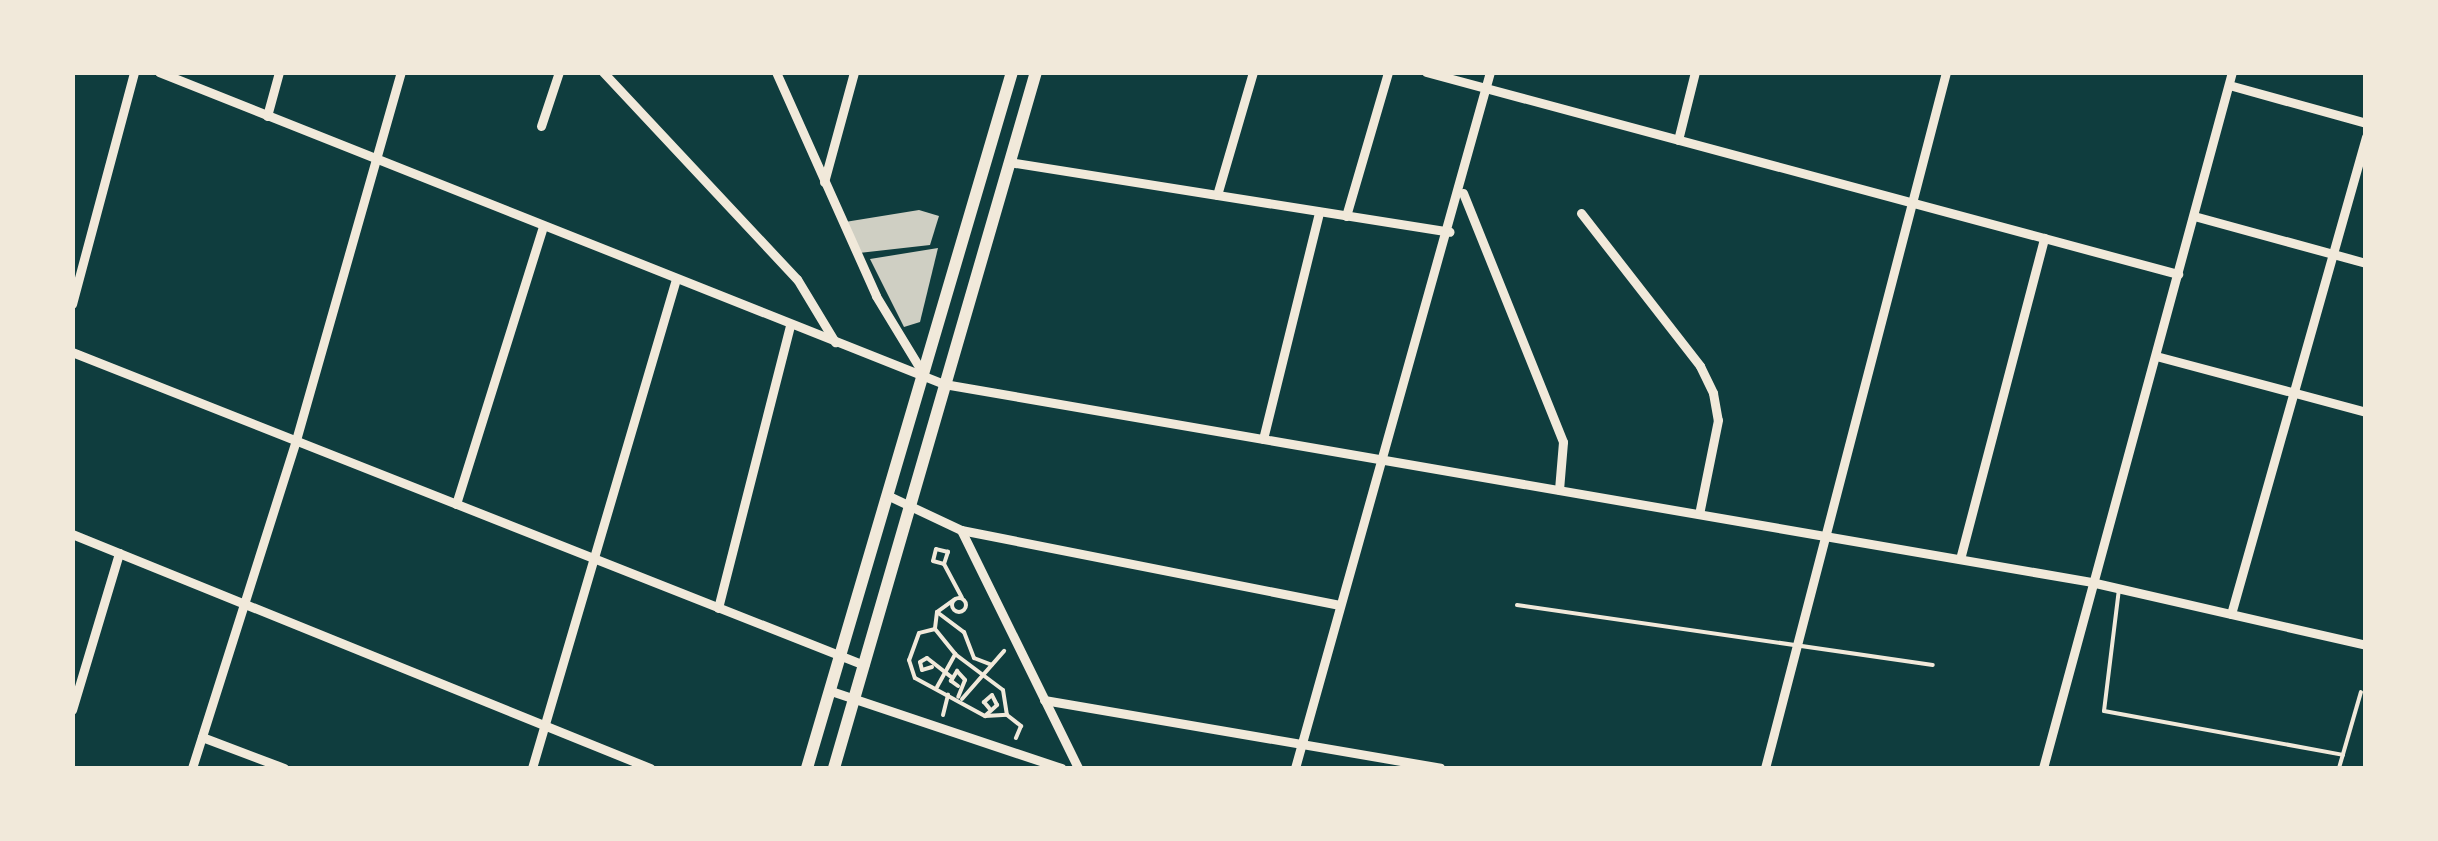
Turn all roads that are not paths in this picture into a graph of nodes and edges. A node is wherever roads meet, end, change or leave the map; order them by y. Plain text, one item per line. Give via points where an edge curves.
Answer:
1 (134, 72) edge
2 (159, 72) edge
3 (279, 72) edge
4 (401, 72) edge
5 (559, 72) edge
6 (603, 72) edge
7 (776, 72) edge
8 (854, 72) edge
9 (1012, 72) edge
10 (1036, 72) edge
11 (1253, 72) edge
12 (1388, 72) edge
13 (1426, 72) edge
14 (1490, 72) edge
15 (1695, 72) edge
16 (1946, 72) edge
17 (2232, 72) edge
18 (2229, 85) junction
19 (1488, 88) junction
20 (267, 116) junction
21 (2366, 122) edge
22 (541, 126) dead end
23 (2366, 137) edge
24 (1678, 140) junction
25 (374, 160) junction
26 (1009, 162) junction
27 (824, 182) junction
28 (1462, 190) junction
29 (1217, 195) junction
30 (1912, 203) junction
31 (1320, 212) junction
32 (1581, 213) dead end
33 (1346, 216) junction
34 (2194, 216) junction
35 (542, 226) junction
36 (1449, 232) junction
37 (2044, 238) junction
38 (2332, 254) junction
39 (2366, 263) edge
40 (2178, 274) junction
41 (676, 280) junction
42 (72, 304) edge
43 (790, 325) junction
44 (836, 343) junction
45 (72, 352) edge
46 (2156, 356) junction
47 (924, 376) junction
48 (944, 384) junction
49 (2294, 392) junction
50 (2366, 412) edge
51 (1264, 439) junction
52 (296, 440) junction
53 (1382, 460) junction
54 (1559, 490) junction
55 (889, 496) junction
56 (456, 504) junction
57 (910, 504) junction
58 (1699, 514) junction
59 (961, 530) junction
60 (72, 534) edge
61 (1826, 536) junction
62 (119, 553) junction
63 (594, 558) junction
64 (1960, 559) junction
65 (2092, 582) junction
66 (2119, 588) junction
67 (243, 604) junction
68 (1340, 605) junction
69 (1517, 605) dead end
70 (718, 608) junction
71 (2232, 614) junction
72 (2366, 632) edge
73 (2364, 644) edge
74 (1797, 645) junction
75 (842, 656) junction
76 (864, 665) junction
77 (1933, 665) dead end
78 (831, 691) junction
79 (2361, 692) dead end
80 (855, 699) junction
81 (1044, 700) junction
82 (72, 710) edge
83 (545, 726) junction
84 (202, 737) junction
85 (1302, 746) junction
86 (2343, 756) junction
87 (192, 768) edge
88 (284, 768) edge
89 (532, 768) edge
90 (650, 768) edge
91 (807, 768) edge
92 (834, 768) edge
93 (1061, 768) edge
94 (1078, 768) edge
95 (1295, 768) edge
96 (1440, 768) edge
97 (1765, 768) edge
98 (2043, 768) edge
99 (2339, 768) edge

1 - 42 street
2 - 20 street
3 - 20 street
4 - 25 street
5 - 22 street
6 - 44 street via 797,279
7 - 27 street
8 - 27 street
9 - 47 main road
10 - 26 main road
11 - 29 street
12 - 33 street
13 - 19 street
14 - 19 street
15 - 24 street
16 - 30 street
17 - 18 street
18 - 21 street
18 - 34 street
19 - 24 street
19 - 28 street
20 - 25 street
23 - 38 street
24 - 30 street
25 - 35 street
25 - 52 street
26 - 29 street
26 - 48 main road
27 - 47 street via 876,296
28 - 36 street
28 - 54 street via 1563,442
29 - 31 street
30 - 37 street
30 - 61 street
31 - 33 street
31 - 51 street
32 - 58 street via 1713,392 1718,420
33 - 36 street
34 - 38 street
34 - 40 street
35 - 41 street
35 - 56 street
36 - 53 street
37 - 40 street
37 - 64 street
38 - 39 street
38 - 49 street
40 - 46 street
41 - 43 street
41 - 63 street
43 - 44 street
43 - 70 street
44 - 47 street
45 - 52 street
46 - 49 street
46 - 65 street
47 - 48 street
47 - 55 main road
48 - 51 street
48 - 57 main road
49 - 50 street
49 - 71 street
51 - 53 street
52 - 56 street
52 - 67 street
53 - 54 street
53 - 68 street
54 - 58 street
55 - 57 street
55 - 75 main road
56 - 63 street
57 - 59 street
57 - 76 main road
58 - 61 street
59 - 68 street
59 - 81 street
60 - 62 street
61 - 64 street
61 - 74 street
62 - 67 street
62 - 82 street
63 - 70 street
63 - 83 street
64 - 65 street
65 - 66 street
65 - 98 street
66 - 71 street
66 - 86 lane via 2104,711
67 - 83 street
67 - 84 street
68 - 85 street
69 - 74 lane
70 - 75 street
71 - 73 street
72 - 73 street
74 - 77 lane
74 - 97 street
75 - 76 street
75 - 78 main road
76 - 80 main road
78 - 80 street
78 - 91 main road
79 - 86 lane
80 - 92 main road
80 - 93 street
81 - 85 street
81 - 94 street
83 - 89 street
83 - 90 street
84 - 87 street
84 - 88 street
85 - 95 street
85 - 96 street
86 - 99 lane

